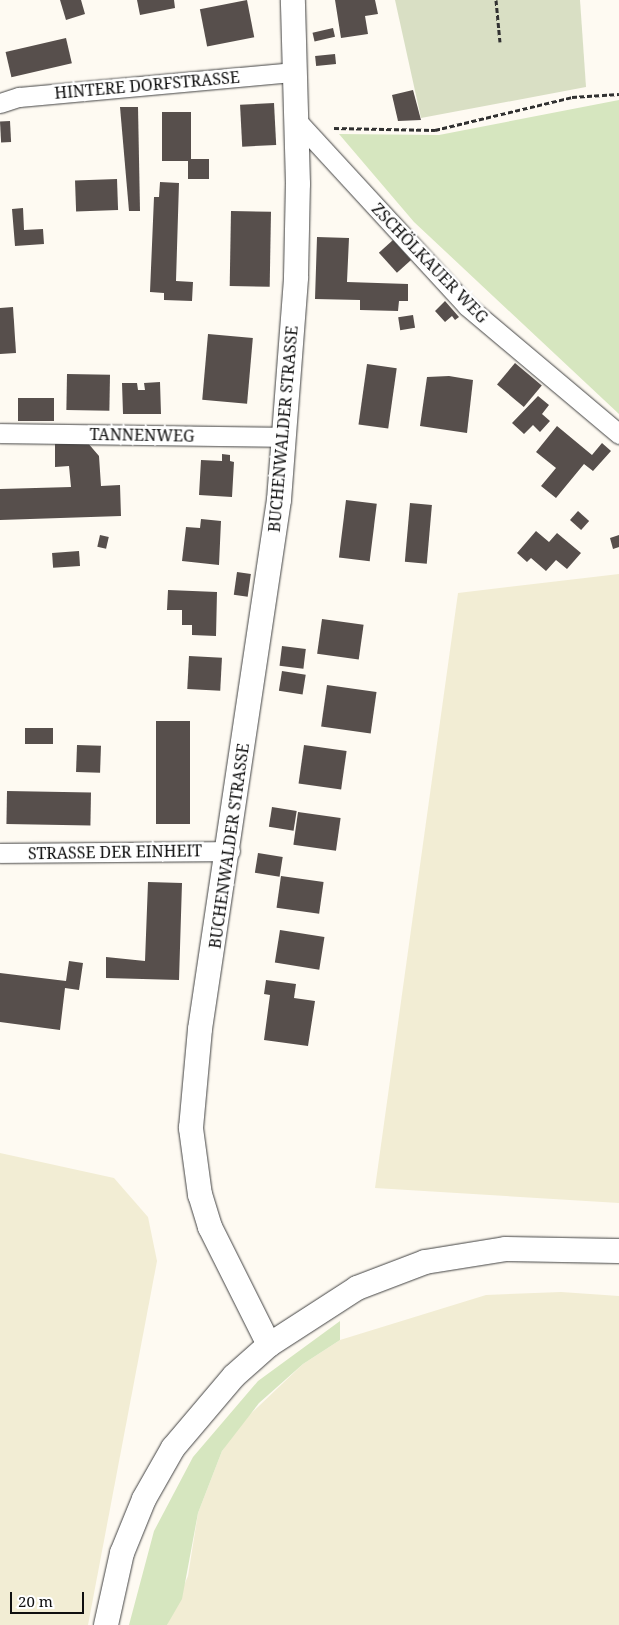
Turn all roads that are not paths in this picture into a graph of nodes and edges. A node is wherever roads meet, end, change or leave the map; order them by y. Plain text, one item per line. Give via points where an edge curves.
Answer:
1 (293, 0) edge
2 (295, 72) junction
3 (0, 103) edge
4 (297, 121) junction
5 (0, 433) edge
6 (619, 434) edge
7 (284, 437) junction
8 (230, 851) junction
9 (0, 854) edge
10 (619, 1250) edge
11 (269, 1345) junction
12 (106, 1625) edge

1 - 2 street, BUCHENWALDER STRASSE
2 - 3 street, HINTERE DORFSTRASSE via 19,97
2 - 4 street, BUCHENWALDER STRASSE
4 - 6 street, ZSCHÖLKAUER WEG via 467,306
4 - 7 street, BUCHENWALDER STRASSE via 296,277
5 - 7 street, TANNENWEG
7 - 8 street, BUCHENWALDER STRASSE
8 - 9 street, STRASSE DER EINHEIT
8 - 11 street, BUCHENWALDER STRASSE via 200,1029 191,1128 200,1194 210,1227
10 - 11 street via 505,1249 425,1262 357,1288
11 - 12 street via 234,1376 173,1448 144,1499 122,1553

